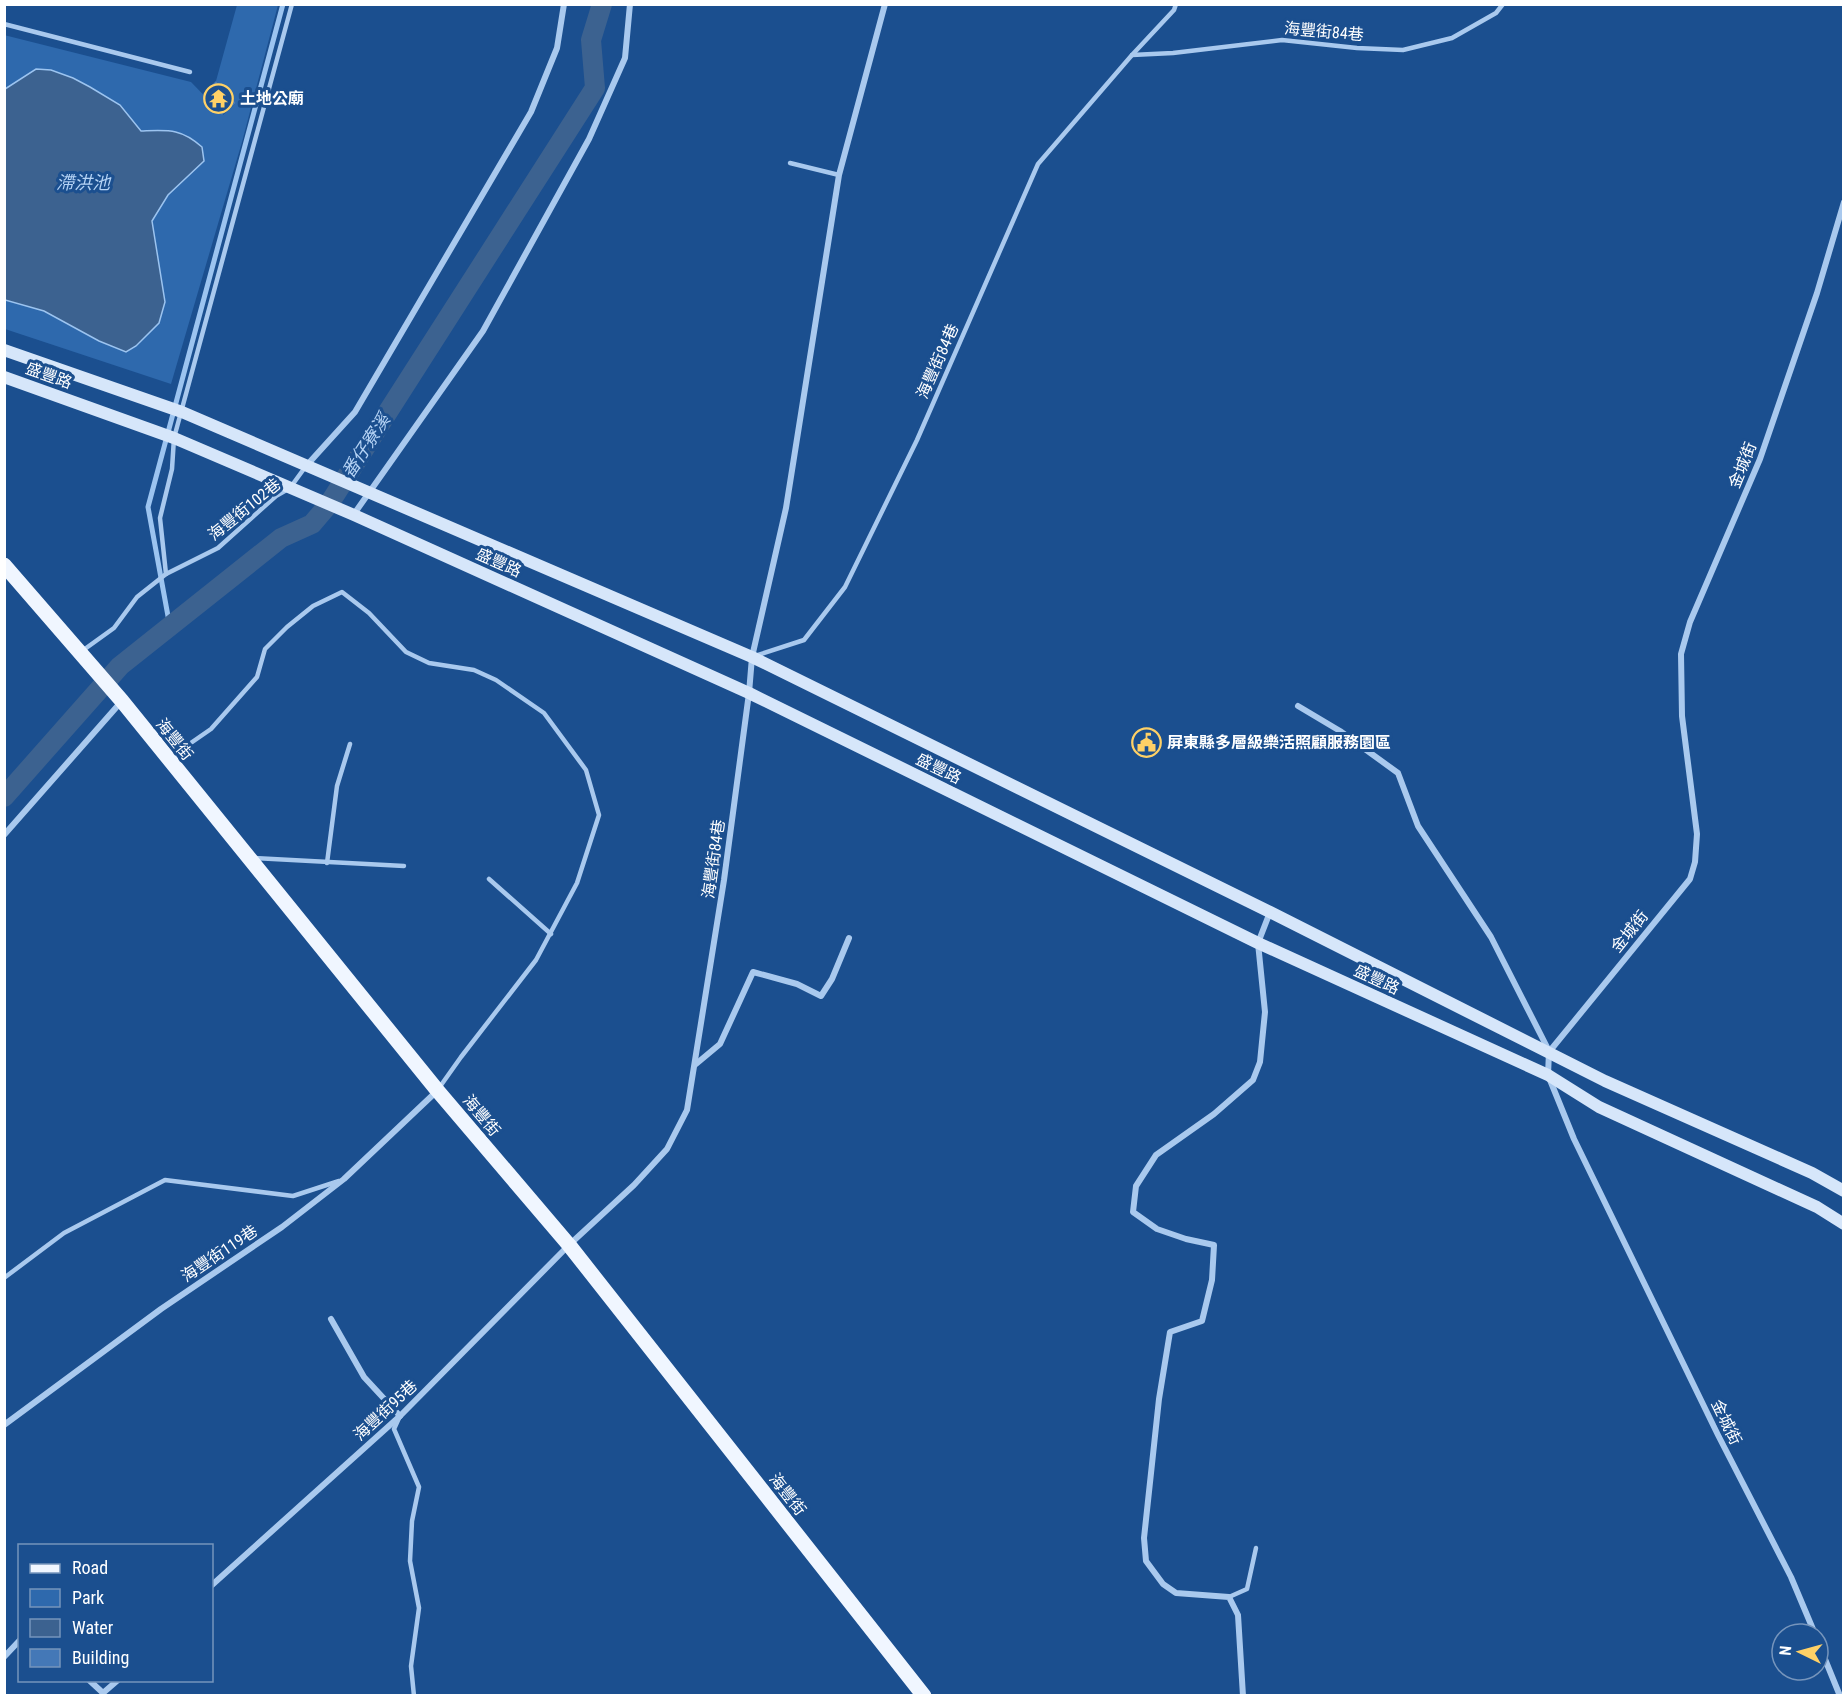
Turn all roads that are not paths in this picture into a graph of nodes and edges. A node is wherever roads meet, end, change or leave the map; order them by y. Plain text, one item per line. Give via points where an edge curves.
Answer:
1 (292, 4) edge
2 (564, 4) edge
3 (630, 4) edge
4 (885, 4) edge
5 (1176, 4) edge
6 (1503, 4) edge
7 (4, 24) edge
8 (1132, 55) junction
9 (190, 72) dead end
10 (790, 163) dead end
11 (839, 175) junction
12 (1844, 202) edge
13 (4, 350) edge
14 (4, 377) edge
15 (182, 412) junction
16 (174, 438) junction
17 (306, 466) junction
18 (290, 488) junction
19 (370, 494) junction
20 (354, 515) junction
21 (4, 565) edge
22 (166, 574) junction
23 (84, 657) junction
24 (752, 657) junction
25 (749, 693) junction
26 (122, 701) junction
27 (1298, 706) dead end
28 (350, 744) dead end
29 (169, 759) junction
30 (4, 835) edge
31 (247, 857) junction
32 (327, 863) junction
33 (404, 866) dead end
34 (489, 879) dead end
35 (1270, 912) junction
36 (551, 934) junction
37 (849, 938) dead end
38 (1258, 943) junction
39 (1549, 1052) junction
40 (696, 1064) junction
41 (1548, 1075) junction
42 (437, 1090) junction
43 (344, 1179) junction
44 (1844, 1191) edge
45 (1844, 1224) edge
46 (569, 1245) junction
47 (4, 1278) edge
48 (331, 1319) dead end
49 (400, 1416) junction
50 (4, 1425) edge
51 (1256, 1548) dead end
52 (213, 1584) edge
53 (1229, 1597) junction
54 (1810, 1622) edge
55 (18, 1642) edge
56 (4, 1657) edge
57 (1830, 1671) edge
58 (91, 1682) edge
59 (116, 1682) edge
60 (922, 1694) edge
61 (414, 1695) edge
62 (1243, 1695) edge
63 (1840, 1695) edge

1 - 15 lane
2 - 17 street via 557,48 531,112 356,412
3 - 19 street via 625,58 589,139 483,331
4 - 11 street, 海豐街84巷
5 - 8 lane, 海豐街84巷
6 - 8 lane, 海豐街84巷 via 1496,13 1452,38 1403,50 1282,40
7 - 9 lane
8 - 24 lane, 海豐街84巷 via 1038,164 917,440 845,587 804,640
10 - 11 lane
11 - 24 street, 海豐街84巷 via 786,508
12 - 39 street, 金城街 via 1760,459 1690,622 1681,654 1682,716 1697,834 1690,879
13 - 15 street, 盛豐路
14 - 16 street, 盛豐路
15 - 16 lane
15 - 17 street, 盛豐路
16 - 18 street, 盛豐路
16 - 22 lane via 172,469 160,518
17 - 18 lane, 海豐街102巷
17 - 19 street, 盛豐路
18 - 20 street, 盛豐路
18 - 22 lane, 海豐街102巷 via 218,548
19 - 20 street
19 - 24 street, 盛豐路
20 - 25 street, 盛豐路
21 - 23 main road, 海豐街
22 - 23 lane, 海豐街102巷 via 137,597 114,628
23 - 26 main road, 海豐街
24 - 25 street, 海豐街84巷
24 - 35 street, 盛豐路
25 - 38 street, 盛豐路
25 - 40 street, 海豐街84巷
26 - 29 main road, 海豐街
26 - 30 street
27 - 39 street via 1398,773 1418,826 1491,937
28 - 32 lane via 337,786
29 - 31 main road, 海豐街
29 - 36 lane via 211,729 257,677 265,649 287,627 314,606 342,592 369,613 406,652 429,663 474,670 544,713 586,770 599,815 577,883
31 - 32 lane
31 - 42 main road, 海豐街
32 - 33 lane
34 - 36 lane
35 - 38 street
35 - 39 street, 盛豐路
36 - 42 lane via 536,960
37 - 40 street via 821,996 797,984 753,972 720,1044
38 - 41 street, 盛豐路
38 - 53 street via 1265,1012 1260,1062 1253,1080 1214,1114 1156,1155 1136,1186 1133,1212 1157,1229 1214,1245 1212,1280 1202,1321 1170,1332 1144,1538 1146,1561 1163,1584 1176,1593
39 - 41 street, 金城街
39 - 44 street, 盛豐路
40 - 46 street, 海豐街84巷 via 687,1110 667,1149
41 - 45 street, 盛豐路 via 1599,1107 1816,1207
41 - 54 street, 金城街 via 1574,1139
42 - 43 street, 海豐街119巷
42 - 46 main road, 海豐街
43 - 47 lane via 293,1196 165,1180 64,1233
43 - 50 street, 海豐街119巷
46 - 49 street, 海豐街95巷
46 - 60 main road, 海豐街
48 - 49 street via 364,1377
49 - 52 street, 海豐街95巷
49 - 61 lane via 394,1429 419,1487 410,1561 419,1608 411,1666
51 - 53 lane via 1247,1589
53 - 62 street via 1238,1615
55 - 56 street
57 - 63 street
58 - 59 street via 103,1693

